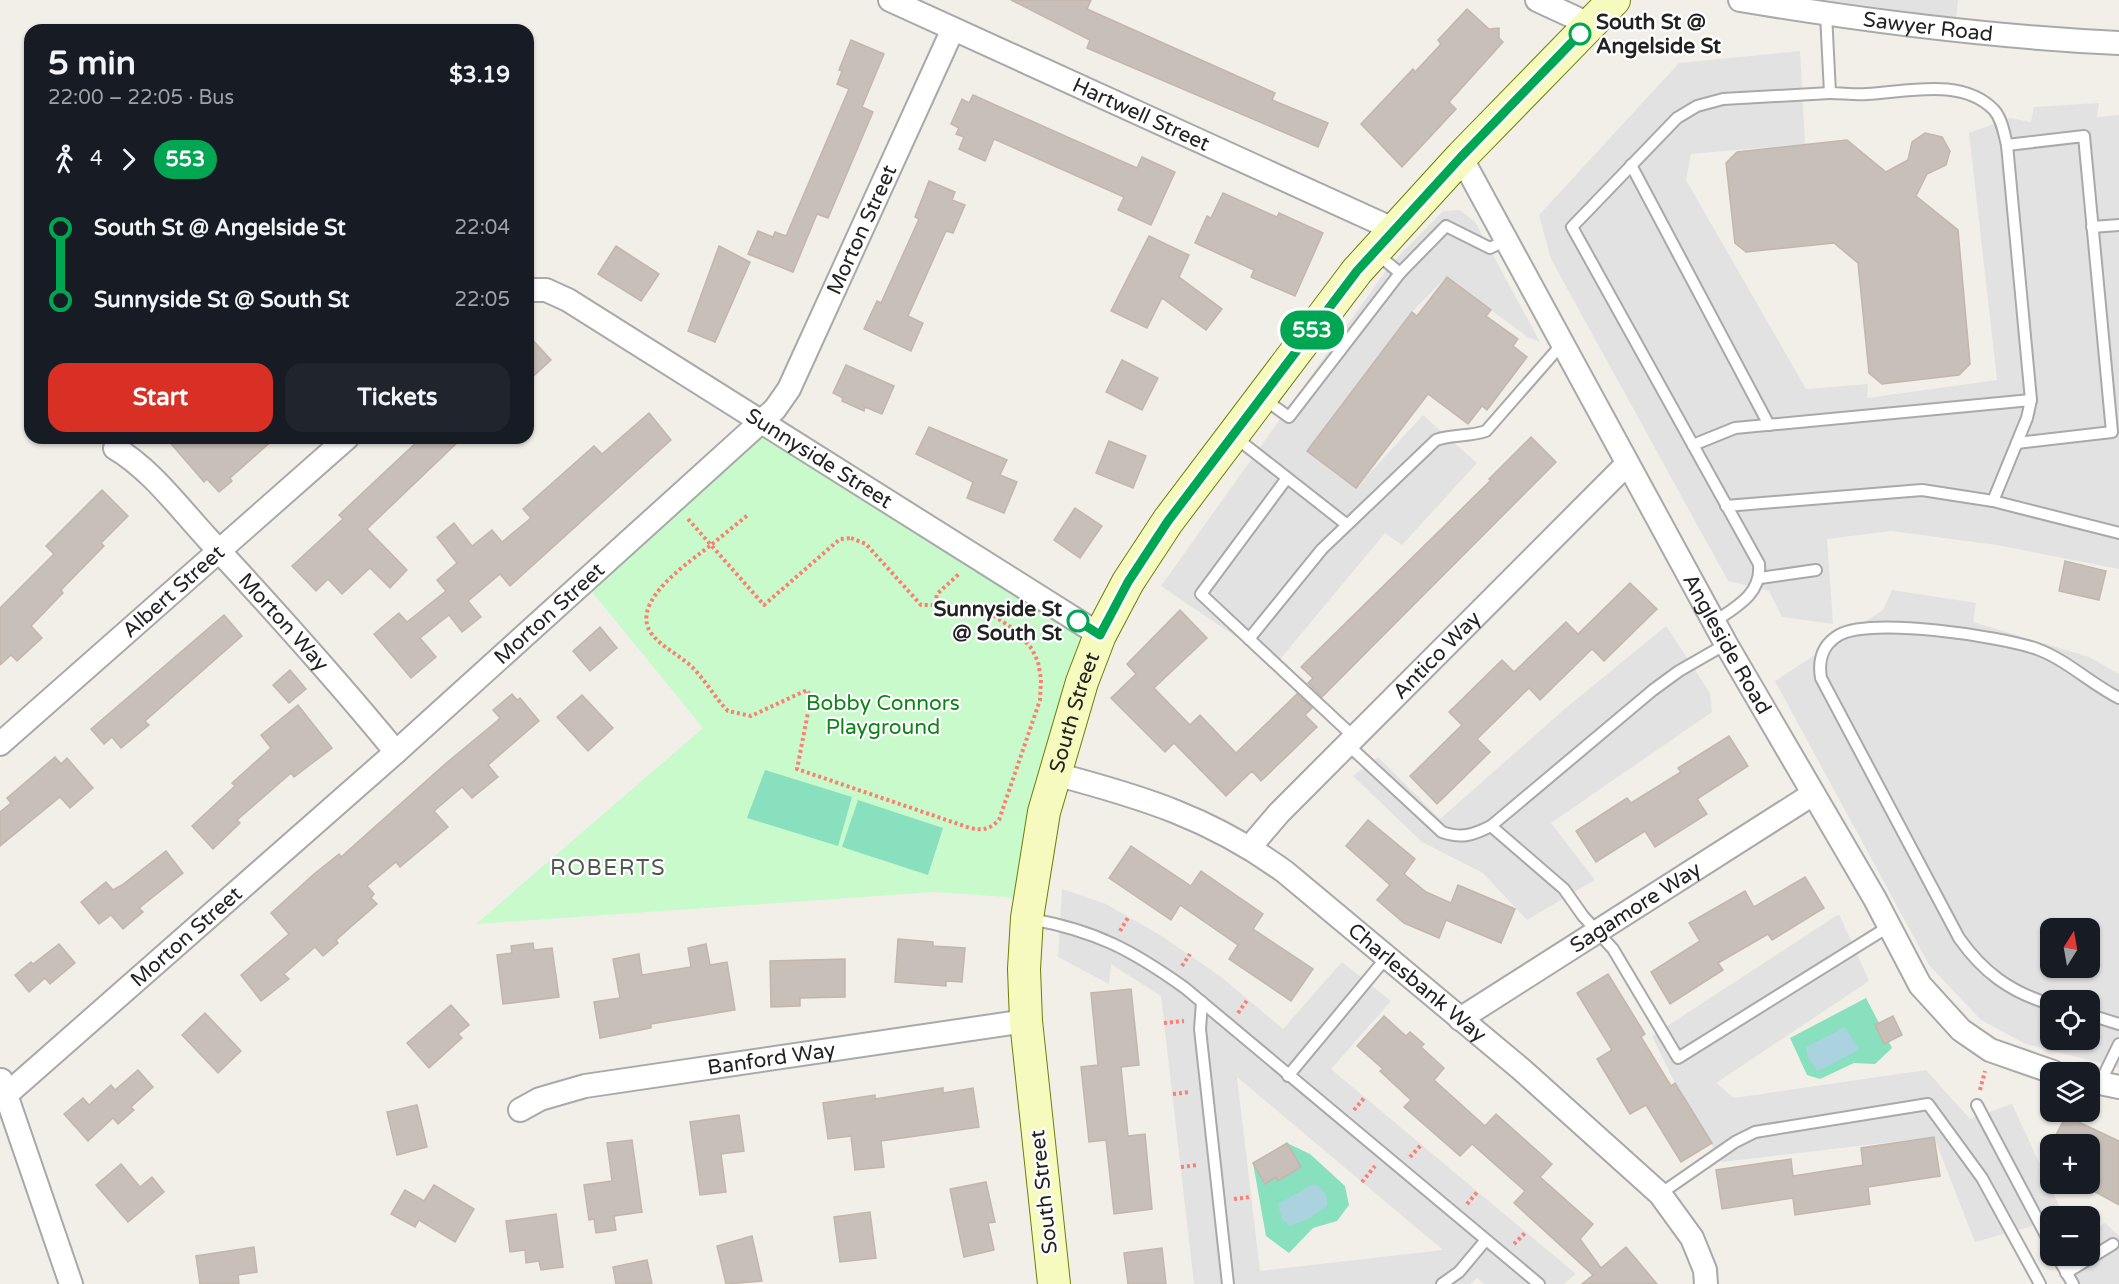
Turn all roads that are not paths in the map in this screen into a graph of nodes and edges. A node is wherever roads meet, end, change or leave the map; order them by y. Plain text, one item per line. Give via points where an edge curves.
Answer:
1 (890, 0) edge
2 (1537, 0) edge
3 (1614, 0) edge
4 (1740, 0) edge
5 (1826, 14) junction
6 (1591, 25) junction
7 (953, 29) junction
8 (2119, 44) edge
9 (1830, 93) junction
10 (2007, 145) junction
11 (1461, 157) junction
12 (1632, 165) junction
13 (2119, 225) edge
14 (2092, 227) junction
15 (1383, 240) junction
16 (1506, 240) junction
17 (1400, 273) junction
18 (534, 290) edge
19 (1562, 344) junction
20 (1261, 397) junction
21 (2031, 400) junction
22 (761, 423) junction
23 (1769, 425) junction
24 (1232, 435) junction
25 (2017, 443) junction
26 (340, 444) edge
27 (1693, 445) junction
28 (115, 448) dead end
29 (1627, 464) junction
30 (1287, 478) junction
31 (1993, 501) junction
32 (1726, 506) junction
33 (1346, 524) junction
34 (2119, 533) edge
35 (220, 552) junction
36 (1816, 570) dead end
37 (1760, 578) junction
38 (1713, 622) junction
39 (1100, 635) junction
40 (1249, 639) junction
41 (1726, 644) junction
42 (2119, 698) edge
43 (1351, 741) junction
44 (0, 744) edge
45 (396, 752) junction
46 (1054, 774) junction
47 (1813, 794) junction
48 (1491, 826) junction
49 (1250, 846) junction
50 (1027, 918) junction
51 (1888, 927) junction
52 (1596, 931) junction
53 (1386, 958) junction
54 (2040, 1000) edge
55 (1202, 1002) junction
56 (1460, 1019) junction
57 (2100, 1019) edge
58 (1026, 1021) junction
59 (2119, 1024) edge
60 (2119, 1044) edge
61 (2040, 1067) edge
62 (1288, 1076) junction
63 (2103, 1084) edge
64 (3, 1087) edge
65 (1977, 1105) road end
66 (520, 1110) dead end
67 (1660, 1194) junction
68 (2040, 1224) edge
69 (1485, 1241) junction
70 (2113, 1244) dead end
71 (2062, 1266) edge
72 (2066, 1273) junction
73 (71, 1284) edge
74 (1054, 1284) edge
75 (1228, 1284) edge
76 (1442, 1284) edge
77 (1539, 1284) edge
78 (1706, 1284) edge
79 (2040, 1284) edge
80 (2073, 1284) edge

1 - 7 street, Hartwell Street
2 - 6 street
3 - 6 main road, South Street
4 - 5 street, Sawyer Road
5 - 8 street, Sawyer Road via 1955,32
5 - 9 lane
6 - 11 main road, South Street
7 - 15 street, Hartwell Street
7 - 22 street, Morton Street via 789,388
9 - 10 lane via 1943,89 1963,92 1994,110
9 - 12 lane via 1724,99 1697,106 1677,118
10 - 14 lane via 2084,136
10 - 21 lane
11 - 15 main road, South Street
11 - 16 street, Angleside Road
12 - 23 lane
12 - 27 lane via 1572,227
13 - 14 lane
14 - 25 lane via 2112,432
15 - 17 lane
15 - 20 main road, South Street
16 - 17 lane via 1490,249 1446,226
16 - 19 street, Angleside Road
17 - 20 lane via 1289,417
18 - 22 street, Sunnyside Street via 546,290 568,300
19 - 29 street, Angleside Road
19 - 33 lane via 1486,431 1436,440
20 - 24 main road, South Street
21 - 23 lane
21 - 25 lane
22 - 39 street, Sunnyside Street
22 - 45 street, Morton Street
23 - 27 lane via 1735,428
24 - 30 lane
24 - 39 main road, South Street via 1146,552
25 - 31 lane
26 - 35 street, Albert Street
27 - 32 lane
28 - 35 street, Morton Way via 157,484
29 - 38 street, Angleside Road
29 - 43 street, Antico Way
30 - 33 lane
30 - 40 lane via 1201,594
31 - 32 lane via 1922,490
31 - 34 lane
32 - 37 lane via 1759,564
33 - 40 lane
35 - 44 street, Albert Street
35 - 45 street, Morton Way
36 - 37 lane
37 - 38 lane via 1755,590 1738,606
38 - 41 street, Angleside Road
39 - 46 main road, South Street
40 - 43 lane
41 - 47 street, Angleside Road
41 - 48 lane via 1679,670 1653,690
42 - 54 lane via 2038,650 1950,632 1865,628 1839,635 1818,661 1821,678 1959,938 1975,961 1993,977 2012,990
43 - 48 lane via 1442,832 1458,838
43 - 49 street, Antico Way
45 - 64 street, Morton Street
46 - 49 street, Charlesbank Way via 1168,807
46 - 50 main road, South Street via 1035,858
47 - 51 street, Angleside Road
47 - 52 street, Sagamore Way
48 - 52 lane via 1564,889
49 - 53 street, Charlesbank Way
50 - 55 lane via 1079,929 1121,946
50 - 58 main road, South Street
51 - 52 lane via 1678,1058 1613,949
51 - 61 street, Angleside Road via 1920,985 1961,1030 1990,1050
52 - 56 street, Sagamore Way
53 - 56 street, Charlesbank Way
53 - 62 lane
55 - 62 lane
55 - 75 lane via 1200,1029
56 - 67 street, Charlesbank Way
57 - 59 lane
58 - 66 street, Banford Way via 585,1086 549,1096
58 - 74 main road, South Street
60 - 63 lane
62 - 69 lane
64 - 73 street
65 - 68 lane
67 - 78 street, Charlesbank Way via 1692,1238 1701,1256
67 - 79 lane via 1755,1132 1928,1104 1982,1178
69 - 76 lane via 1459,1272
69 - 77 lane
70 - 72 lane
71 - 72 lane
72 - 80 lane

